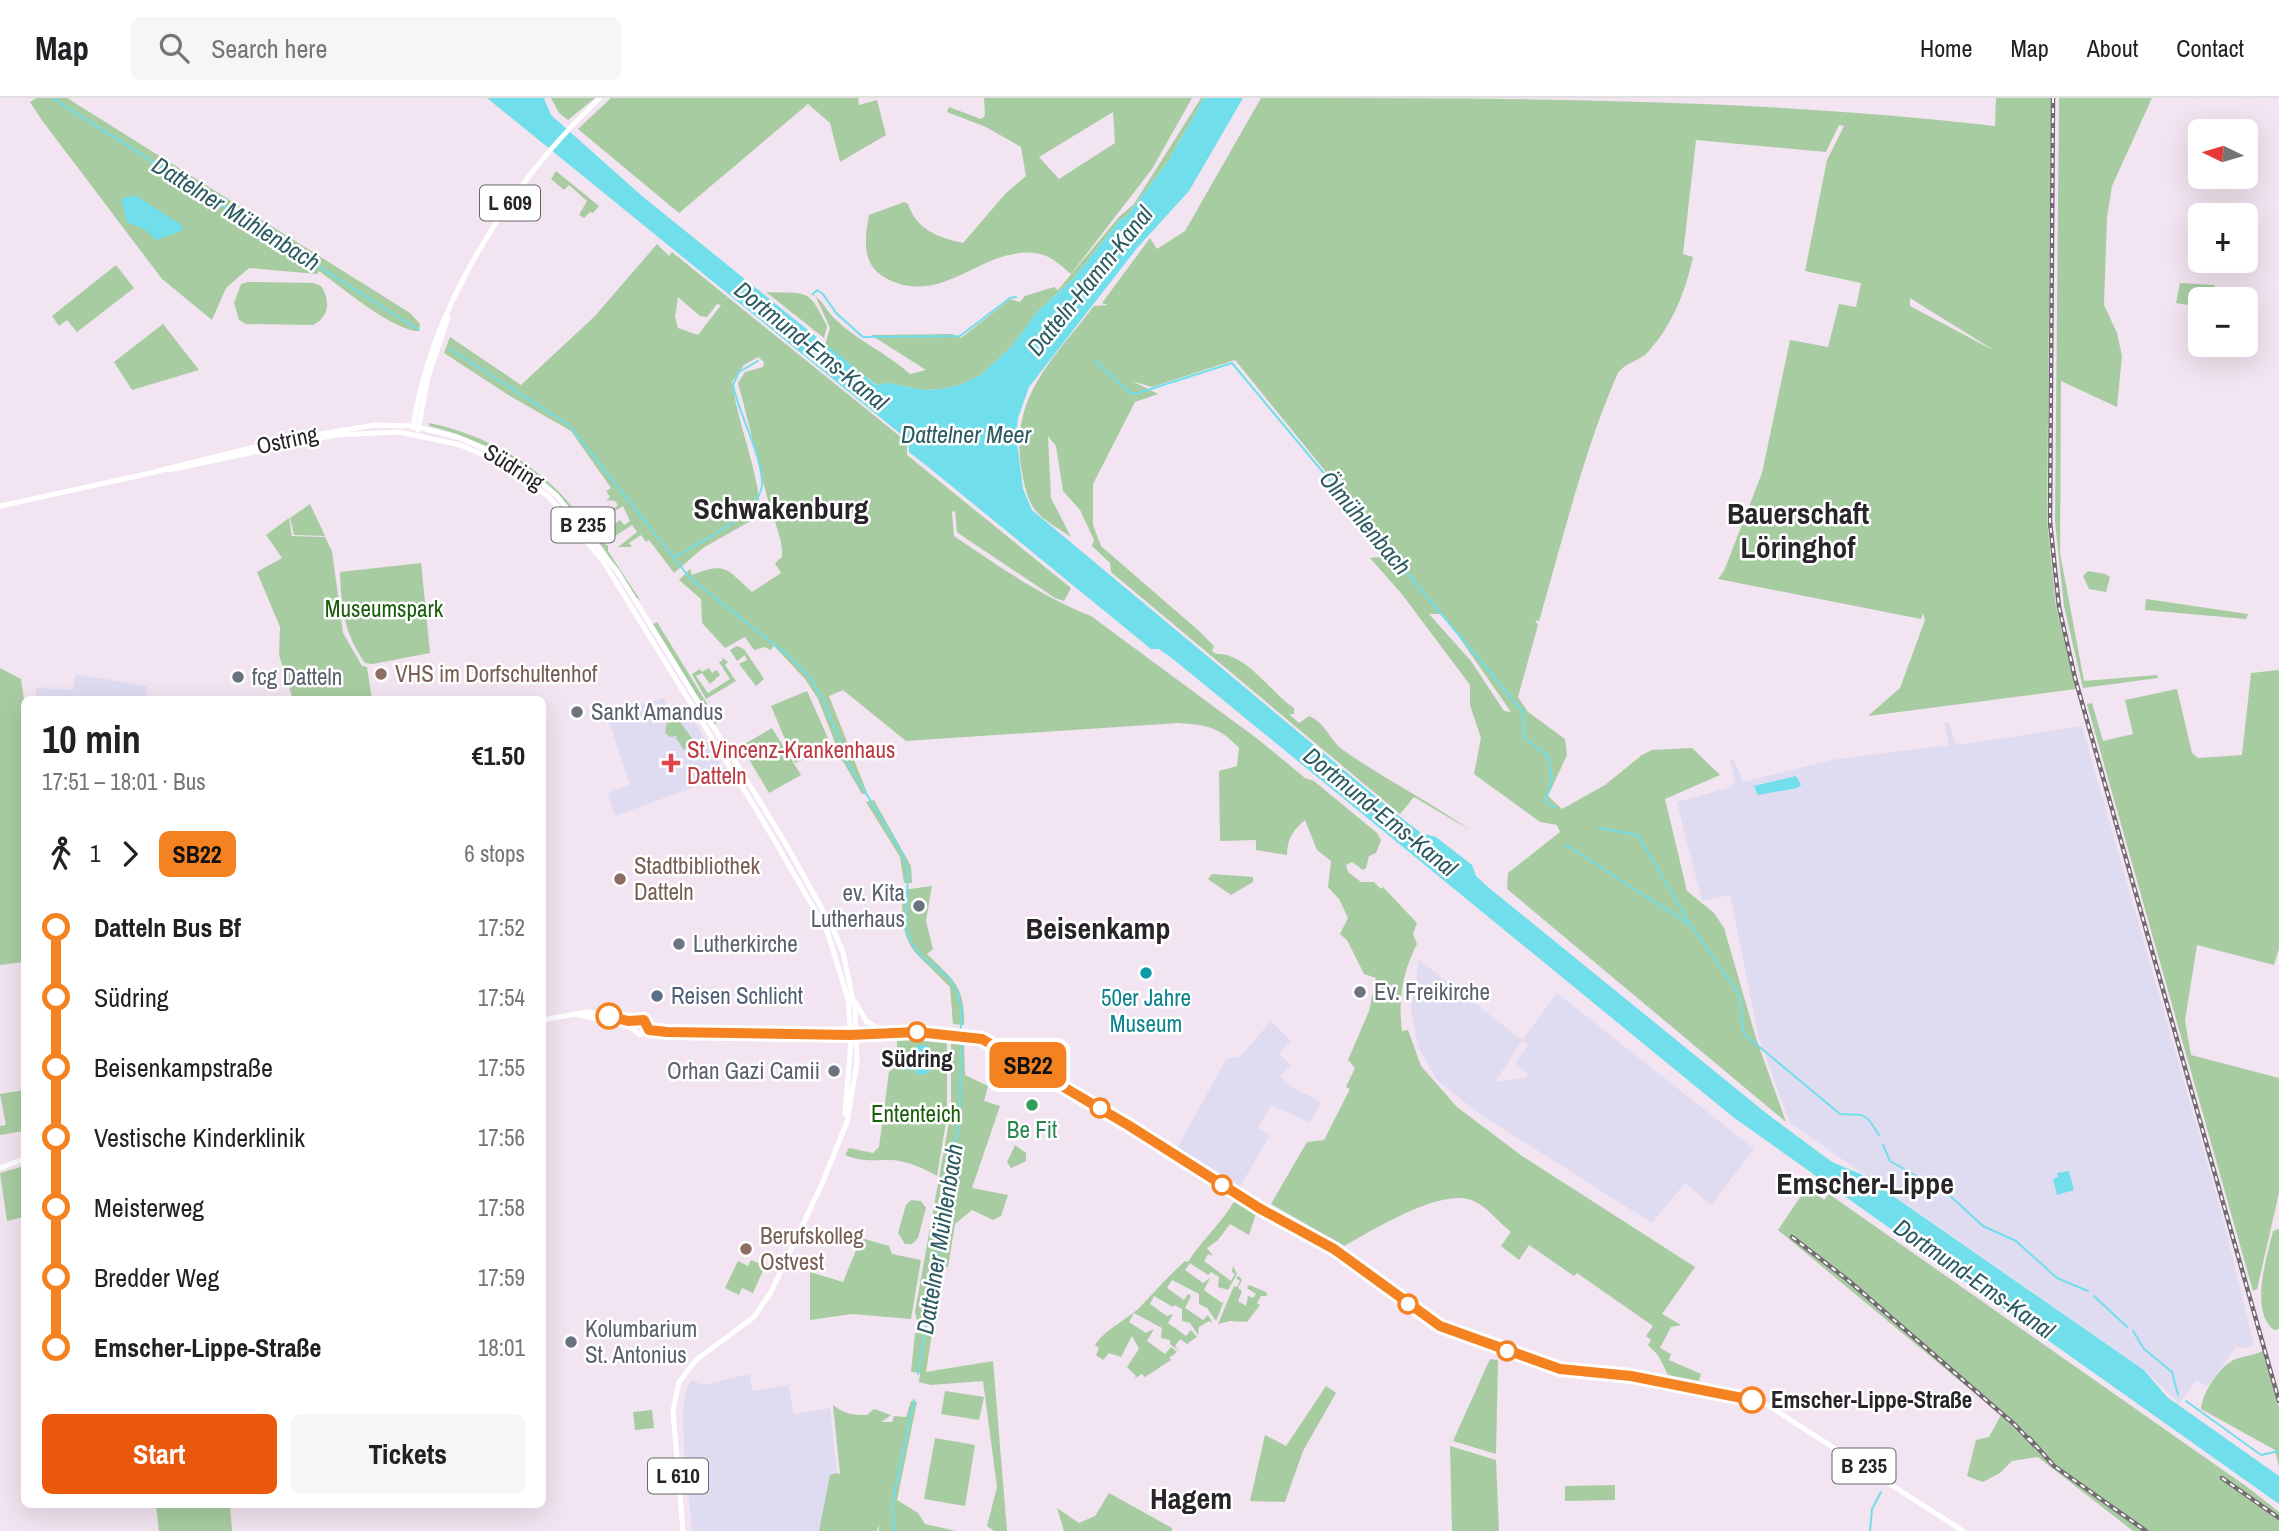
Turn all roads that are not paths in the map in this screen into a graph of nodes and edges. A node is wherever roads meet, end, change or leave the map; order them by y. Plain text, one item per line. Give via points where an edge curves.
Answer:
1 (600, 98) edge
2 (415, 430) junction
3 (0, 506) edge
4 (853, 993) junction
5 (546, 1019) edge
6 (634, 1024) junction
7 (879, 1028) junction
8 (649, 1030) junction
9 (853, 1032) junction
10 (917, 1032) junction
11 (21, 1160) edge
12 (0, 1168) edge
13 (682, 1531) edge
14 (1963, 1531) edge

1 - 2 main road, L 609 via 545,158 480,252 448,312 424,372
2 - 3 main road, Ostring / B 235 via 342,428
2 - 4 main road, Südring / B 235 via 476,443 515,462 557,496 594,539 812,887 843,952
2 - 9 main road, Südring / B 235 via 460,445 521,475 549,497 603,561 818,914 841,971
4 - 7 main road, B 235 via 863,1017
4 - 9 main road, Südring / B 235
5 - 6 main road via 603,1014
6 - 8 main road via 644,1020
6 - 8 main road via 640,1035
7 - 9 main road, B 235
7 - 10 main road, B 235
8 - 9 main road
9 - 10 main road, B 235
9 - 13 main road, Südring / L 610 via 855,1087 842,1135 766,1299 747,1324 696,1360 682,1376 673,1411
10 - 14 main road, B 235 via 987,1041 1334,1249 1440,1326 1560,1369 1661,1380 1768,1405
11 - 12 main road

